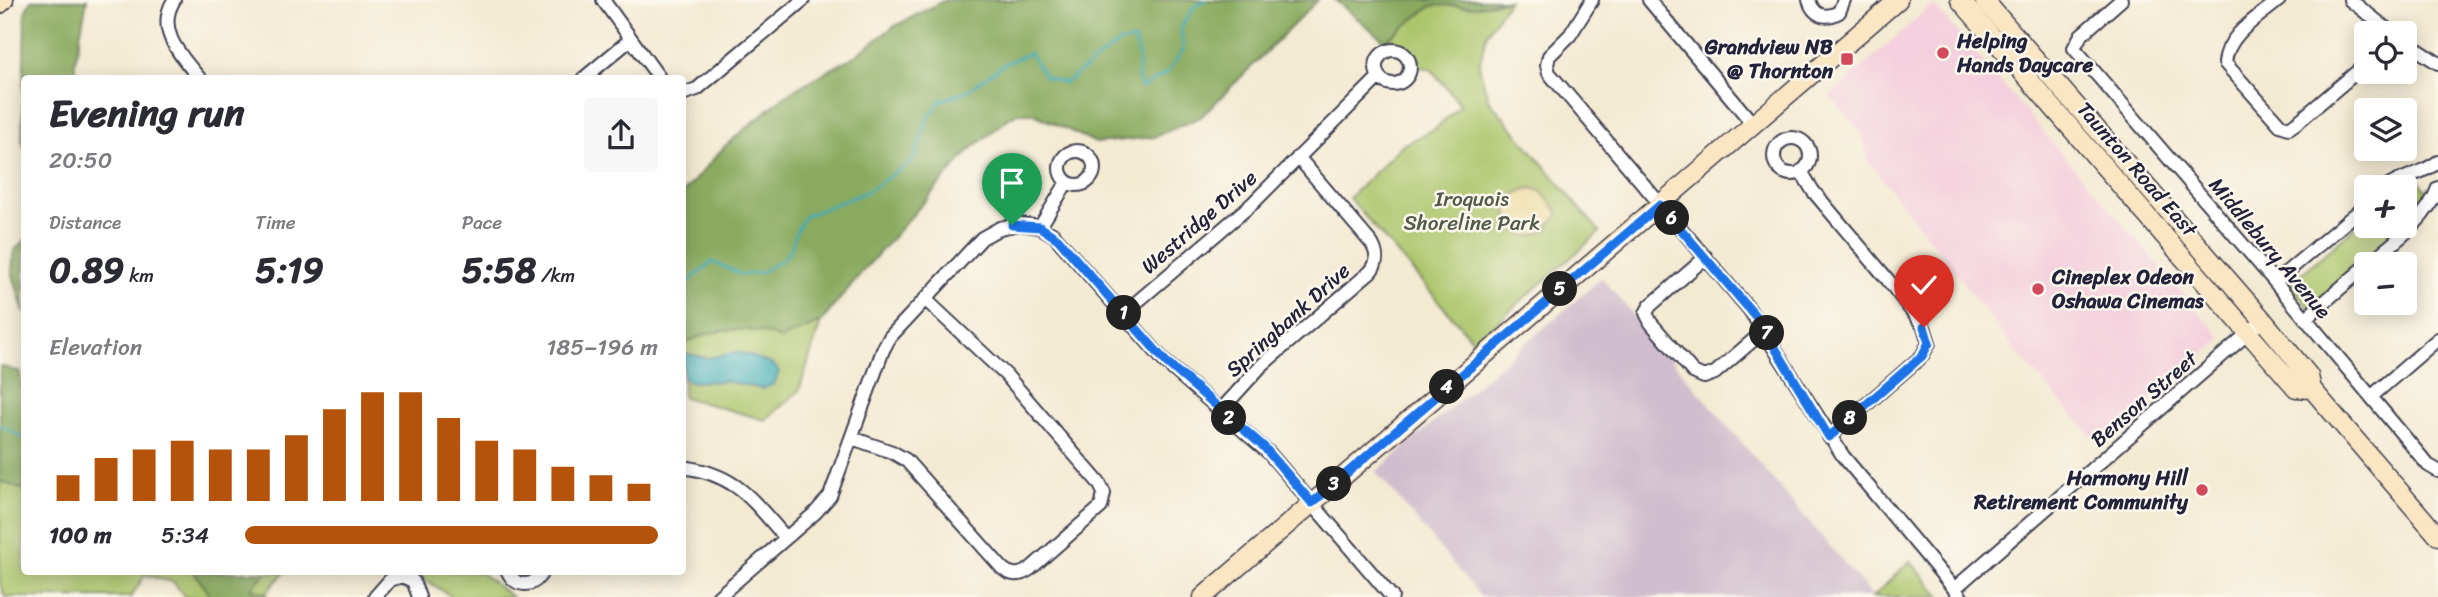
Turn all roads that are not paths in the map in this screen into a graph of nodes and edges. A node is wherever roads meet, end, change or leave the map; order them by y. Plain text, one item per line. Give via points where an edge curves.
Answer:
1 (4, 0) edge
2 (174, 0) edge
3 (603, 0) edge
4 (803, 0) edge
5 (1592, 0) edge
6 (1649, 0) edge
7 (1809, 0) edge
8 (1844, 0) edge
9 (1898, 0) edge
10 (1960, 0) edge
11 (1984, 0) edge
12 (2121, 0) edge
13 (2279, 0) edge
14 (2350, 0) edge
15 (0, 4) edge
16 (2377, 21) edge
17 (631, 39) junction
18 (2417, 49) edge
19 (2438, 63) edge
20 (2354, 74) edge
21 (197, 75) edge
22 (588, 75) edge
23 (657, 75) edge
24 (1379, 77) dead end
25 (686, 93) edge
26 (1753, 124) junction
27 (1298, 158) junction
28 (2433, 165) edge
29 (1801, 171) dead end
30 (2409, 175) edge
31 (2438, 180) edge
32 (1067, 182) dead end
33 (2438, 188) edge
34 (1660, 205) junction
35 (2354, 215) edge
36 (1040, 227) junction
37 (2382, 252) edge
38 (1706, 257) junction
39 (2354, 276) edge
40 (2276, 282) junction
41 (925, 299) junction
42 (1124, 313) junction
43 (2306, 318) junction
44 (2263, 320) junction
45 (1765, 330) junction
46 (2249, 333) junction
47 (2438, 339) edge
48 (2312, 389) junction
49 (2372, 396) junction
50 (1221, 410) junction
51 (1829, 437) junction
52 (852, 438) junction
53 (686, 468) edge
54 (2438, 471) edge
55 (1312, 503) junction
56 (2438, 537) edge
57 (786, 538) junction
58 (510, 575) edge
59 (540, 575) edge
60 (1957, 593) edge
61 (375, 597) edge
62 (419, 597) edge
63 (718, 597) edge
64 (1203, 597) edge
65 (1392, 597) edge

1 - 15 main road
2 - 21 street via 167,30
3 - 17 street
4 - 25 street via 697,89
5 - 34 street via 1570,35 1549,56 1547,68
6 - 26 street
7 - 8 street via 1817,14 1828,16 1839,12
9 - 26 main road
10 - 46 main road, Taunton Road East
11 - 44 main road, Taunton Road East
12 - 40 street, Middlebury Avenue via 2081,35 2074,48
13 - 20 street via 2233,39 2225,63 2280,125 2289,128
14 - 16 street
17 - 22 street
17 - 23 street
18 - 19 street
24 - 27 street, Westridge Drive
26 - 34 main road
27 - 42 street, Westridge Drive via 1253,203
27 - 50 street, Springbank Drive via 1372,244 1376,263 1261,366
28 - 30 street
28 - 31 street
29 - 51 street via 1929,337 1922,356
32 - 36 street
33 - 37 street via 2429,208
34 - 38 street
34 - 55 main road
35 - 40 street
36 - 41 street via 1012,225 988,234
36 - 42 street via 1062,243
38 - 45 street
38 - 45 street via 1650,306 1646,313 1651,323 1693,372 1703,377
39 - 43 street
40 - 43 street, Middlebury Avenue
41 - 52 street via 885,345
41 - 52 street via 1006,376 1099,483 1104,493 1101,507 1030,569 1011,574 906,460
42 - 50 street via 1166,362
43 - 49 street, Middlebury Avenue
44 - 46 street, Benson Street
44 - 48 main road, Taunton Road East via 2309,376
45 - 51 street
46 - 48 main road, Taunton Road East via 2296,388
46 - 60 street, Benson Street
47 - 49 street
48 - 56 main road, Taunton Road East
49 - 54 street, Middlebury Avenue via 2428,465
50 - 55 street via 1264,447
51 - 60 street
52 - 57 street via 830,496
53 - 57 street via 731,481
55 - 64 main road
55 - 65 street
57 - 63 street
58 - 59 street via 525,585
61 - 62 street via 390,580 402,576 413,581

